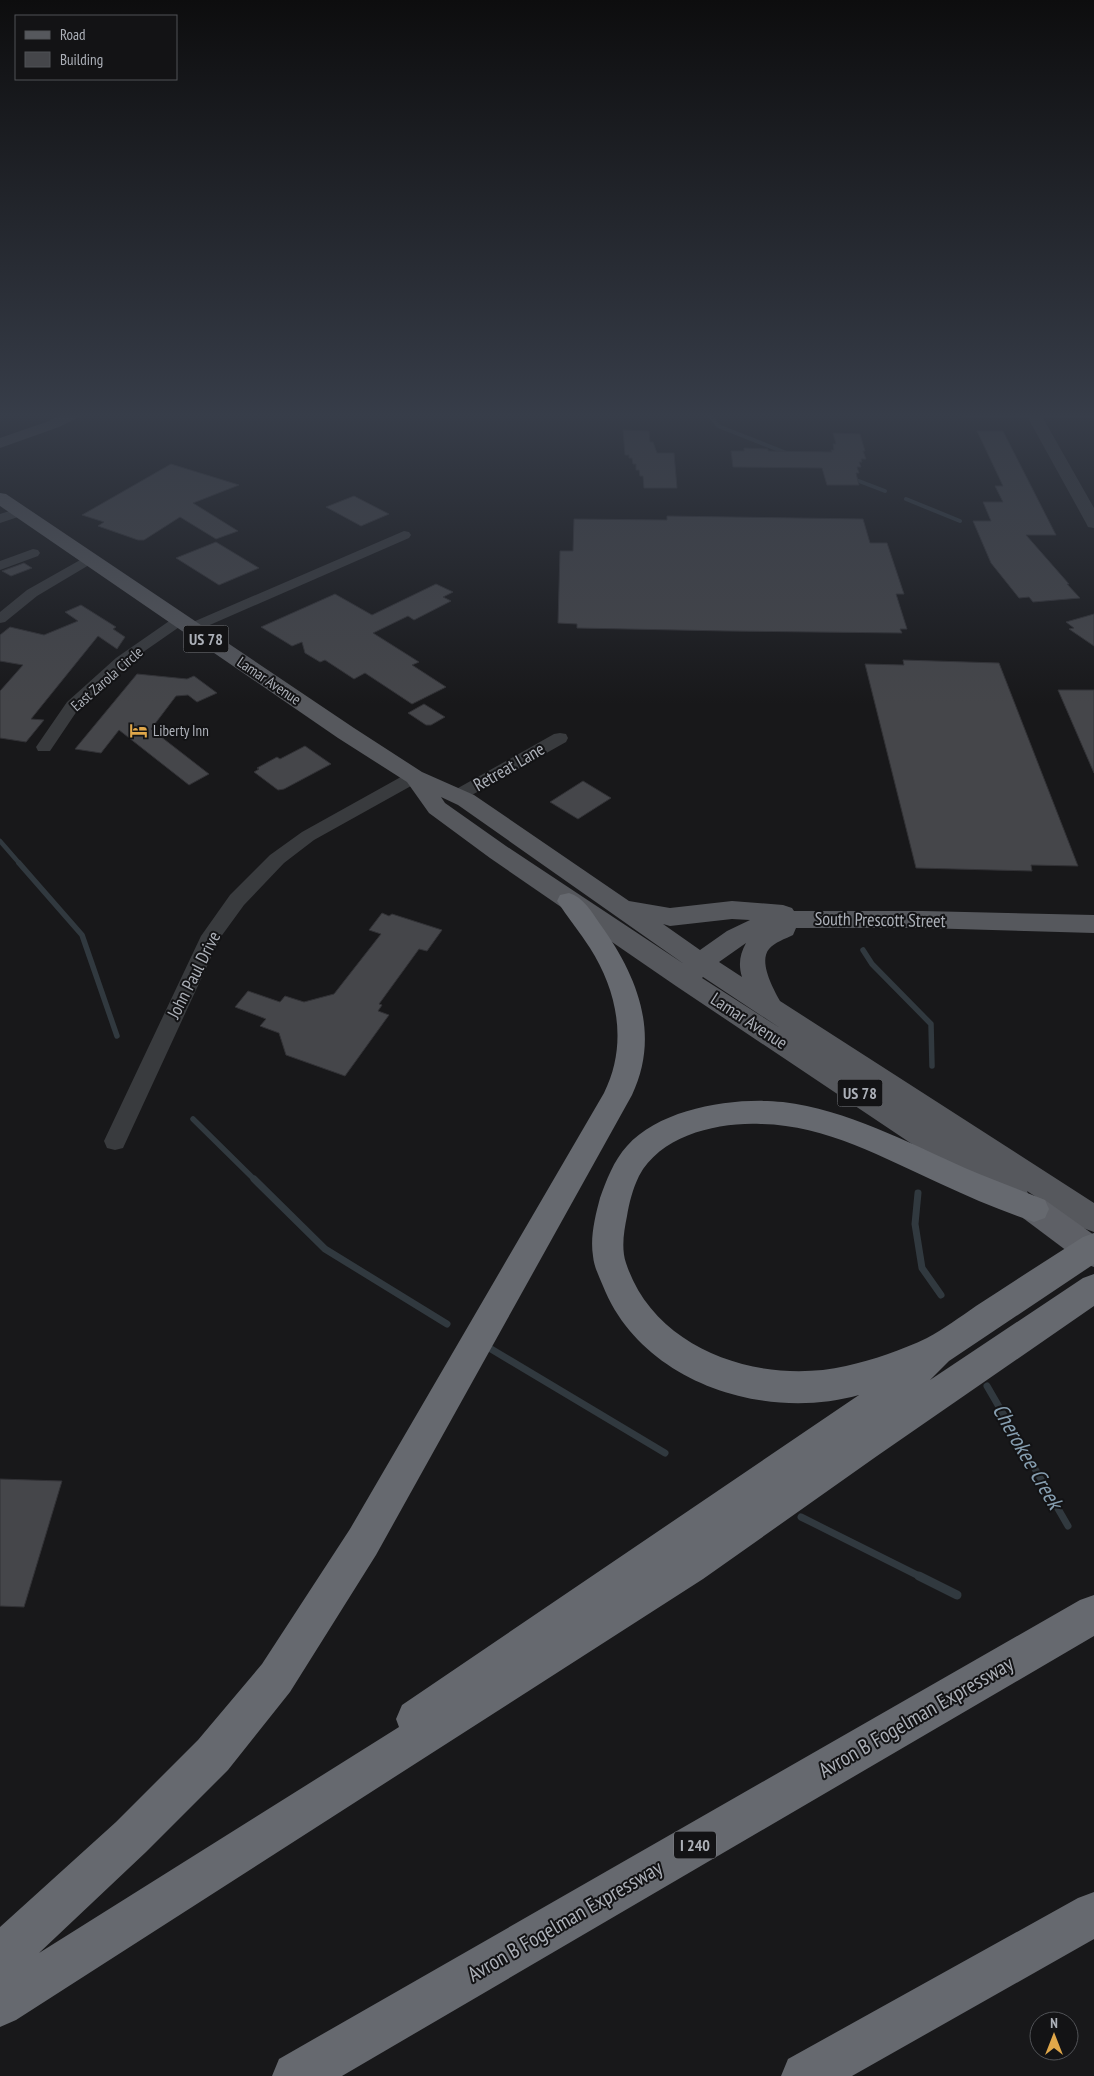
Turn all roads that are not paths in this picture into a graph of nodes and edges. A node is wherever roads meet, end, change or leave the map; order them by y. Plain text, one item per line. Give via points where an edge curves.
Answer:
1 (16, 510) edge
2 (1086, 510) edge
3 (19, 512) junction
4 (0, 519) edge
5 (1094, 524) edge
6 (404, 535) dead end
7 (33, 553) dead end
8 (89, 559) junction
9 (0, 566) edge
10 (0, 619) edge
11 (185, 624) junction
12 (560, 738) dead end
13 (44, 747) dead end
14 (414, 778) junction
15 (457, 796) junction
16 (570, 900) junction
17 (617, 905) junction
18 (819, 919) junction
19 (1094, 924) edge
20 (693, 971) junction
21 (771, 1008) junction
22 (115, 1141) dead end
23 (1034, 1210) junction
24 (1094, 1219) edge
25 (1094, 1247) edge
26 (1094, 1253) edge
27 (1094, 1288) edge
28 (937, 1350) junction
29 (1094, 1614) edge
30 (144, 1913) junction
31 (1094, 1914) edge
32 (0, 1958) edge
33 (0, 2004) edge
34 (296, 2076) edge
35 (805, 2076) edge

1 - 3 main road, Lamar Avenue / US 78
2 - 5 street
3 - 4 street
3 - 8 main road, Lamar Avenue / US 78
6 - 11 street, East Zarola Circle
7 - 9 street
8 - 10 street via 32,593
8 - 11 main road, Lamar Avenue / US 78
11 - 13 street, East Zarola Circle via 121,662 73,705
11 - 14 main road, Lamar Avenue / US 78
12 - 15 street, Retreat Lane
14 - 15 main road, Lamar Avenue / US 78
14 - 16 main road, Lamar Avenue / US 78 via 437,808
14 - 22 street, John Paul Drive via 308,836 277,859 237,900 211,936
15 - 17 main road, Lamar Avenue / US 78
16 - 20 main road, Lamar Avenue / US 78
16 - 32 highway via 617,972 627,994 633,1023 628,1066 622,1086 604,1120 363,1542 276,1678 213,1754 152,1817
17 - 18 main road via 670,917 732,910
17 - 20 main road, Lamar Avenue / US 78
18 - 19 main road, South Prescott Street
18 - 20 main road, South Prescott Street via 791,920 755,928 739,936
18 - 21 main road via 770,933 758,944 752,957 752,968
20 - 21 main road, Lamar Avenue / US 78
20 - 23 main road, Lamar Avenue / US 78 via 884,1109
21 - 24 main road, Lamar Avenue / US 78
23 - 26 highway, Lamar Avenue / US 78
23 - 28 highway via 865,1137 805,1119 761,1112 710,1118 684,1125 661,1136 639,1153 626,1171 610,1220 610,1262 621,1290 638,1318 663,1342 690,1361 742,1381 771,1386 824,1386 858,1379
25 - 28 highway
27 - 30 highway via 690,1566
28 - 30 highway via 896,1389 493,1664
29 - 34 highway, Avron B Fogelman Expressway / I 240
30 - 33 highway
31 - 35 highway

